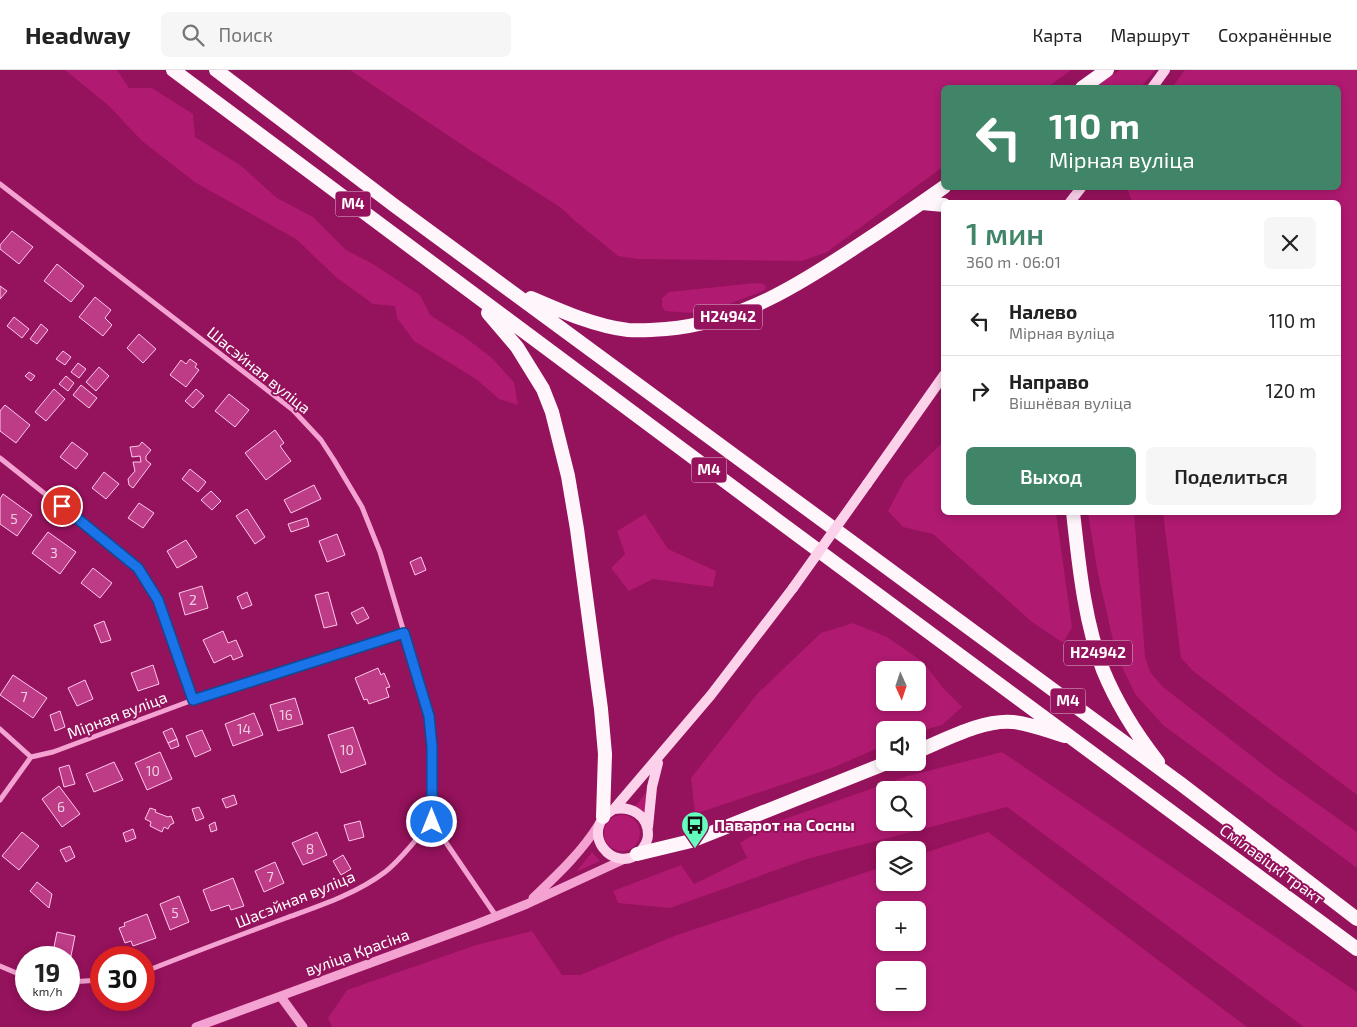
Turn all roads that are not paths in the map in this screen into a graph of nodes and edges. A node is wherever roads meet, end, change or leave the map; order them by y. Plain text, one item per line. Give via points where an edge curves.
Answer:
1 (173, 70) edge
2 (216, 70) edge
3 (1107, 70) edge
4 (1165, 70) edge
5 (1086, 85) edge
6 (1154, 85) edge
7 (0, 184) edge
8 (941, 189) edge
9 (1079, 190) edge
10 (1072, 200) edge
11 (922, 203) junction
12 (941, 205) edge
13 (467, 290) junction
14 (511, 290) junction
15 (941, 379) edge
16 (0, 458) edge
17 (1072, 515) edge
18 (404, 633) junction
19 (193, 700) junction
20 (0, 729) edge
21 (1076, 740) junction
22 (926, 748) edge
23 (31, 757) junction
24 (660, 757) junction
25 (876, 767) edge
26 (1170, 776) junction
27 (0, 800) edge
28 (605, 817) junction
29 (432, 822) junction
30 (648, 832) junction
31 (632, 856) junction
32 (527, 904) junction
33 (496, 916) junction
34 (1357, 919) edge
35 (1357, 949) edge
36 (0, 966) edge
37 (155, 967) edge
38 (15, 973) edge
39 (281, 996) junction
40 (196, 1027) edge
41 (303, 1027) edge

1 - 13 highway, М4
2 - 14 highway, М4
3 - 5 highway
4 - 6 main road
7 - 18 street, Шасэйная вуліца via 292,410 321,440 362,507 380,552
8 - 11 highway, Н24942
9 - 10 main road
11 - 12 highway
11 - 14 highway, Н24942 via 809,278 743,311 681,328 629,330 609,326 566,313
13 - 21 highway, М4
13 - 28 highway via 517,347 543,389 552,412 577,530 601,709
14 - 26 highway, М4
15 - 24 main road, bridge via 792,588 712,695
16 - 19 street via 138,568 158,600
17 - 26 highway, Н24942 via 1092,635 1104,671 1137,735
18 - 19 street, Мірная вуліца
18 - 29 street, Шасэйная вуліца via 429,716
19 - 23 street, Мірная вуліца via 53,752
20 - 23 street
21 - 22 highway via 1012,722 984,725
21 - 35 highway, Смілавіцкі тракт / М4
23 - 27 street
24 - 28 main road
24 - 30 main road via 652,786
25 - 31 highway via 691,841
26 - 34 highway, Смілавіцкі тракт / М4
28 - 30 main road via 623,808 633,810 642,816
28 - 31 main road via 598,839 602,848 616,858
28 - 32 street, вуліца Красіна via 576,855
29 - 33 street
29 - 37 street, Шасэйная вуліца via 401,857 366,885
30 - 31 main road via 645,845
31 - 32 street, вуліца Красіна
32 - 33 street, вуліца Красіна
33 - 39 street, вуліца Красіна
36 - 38 street
39 - 40 street, вуліца Красіна
39 - 41 street

